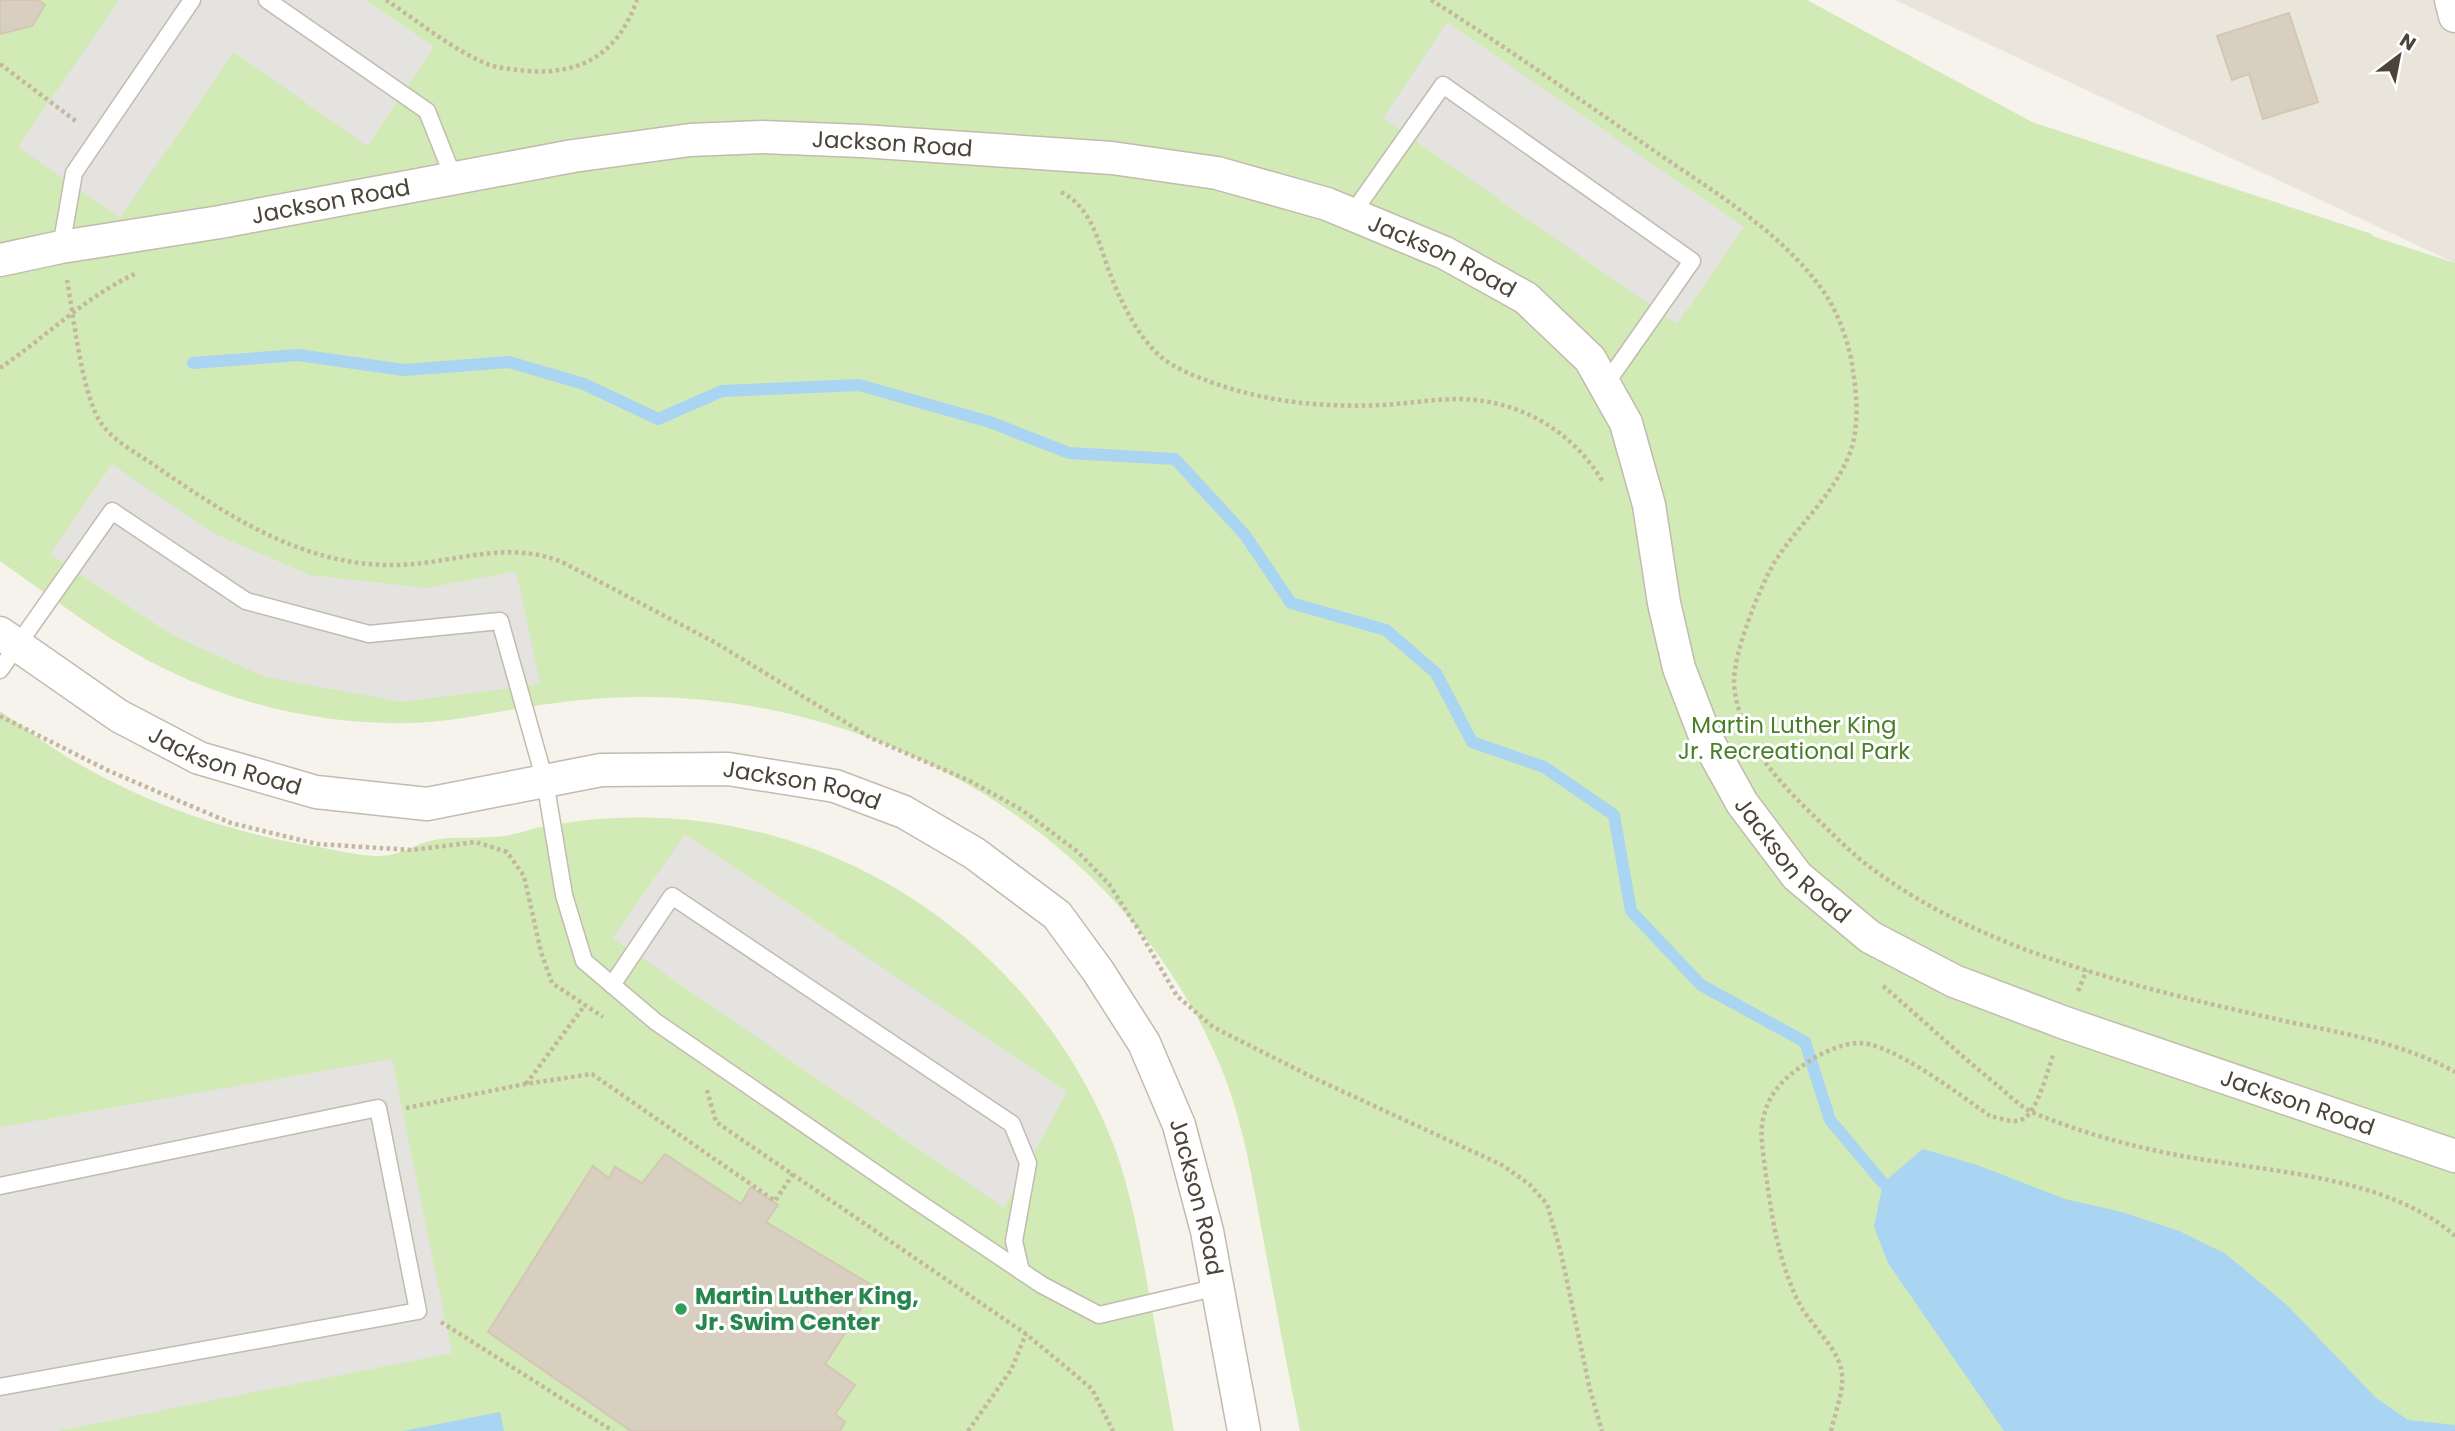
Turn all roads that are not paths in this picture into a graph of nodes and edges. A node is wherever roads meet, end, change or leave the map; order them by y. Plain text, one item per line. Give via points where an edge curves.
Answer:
1 (192, 0) edge
2 (267, 0) edge
3 (2451, 0) edge
4 (2455, 16) edge
5 (454, 179) junction
6 (1352, 214) junction
7 (61, 247) junction
8 (0, 260) edge
9 (1605, 385) junction
10 (6, 650) edge
11 (545, 781) junction
12 (612, 985) junction
13 (2455, 1156) edge
14 (0, 1186) edge
15 (1021, 1271) junction
16 (1218, 1287) junction
17 (0, 1387) edge
18 (1244, 1431) edge

1 - 7 lane via 74,173
2 - 5 lane via 427,111
3 - 4 street
5 - 6 street, Jackson Road via 573,156 677,142 762,137 1112,158 1217,173
5 - 7 street, Jackson Road
6 - 9 street, Jackson Road via 1445,253 1526,298 1590,359
6 - 9 lane via 1443,85 1692,261
7 - 8 street, Jackson Road
9 - 13 street, Jackson Road via 1626,423 1649,505 1679,668 1705,736 1742,803 1797,876 1870,937 1954,981
10 - 11 street, Jackson Road via 199,758 316,792 427,804
10 - 11 lane via 112,511 246,601 369,634 500,621
11 - 12 lane via 564,895 584,961
11 - 16 street, Jackson Road via 601,770 728,769 835,786 904,812 974,853 1057,915 1144,1043 1179,1125
12 - 15 lane via 656,1022
12 - 15 lane via 671,896 1012,1124 1028,1163 1014,1241
14 - 17 lane via 377,1108 418,1311
15 - 16 lane via 1099,1315
16 - 18 street, Jackson Road

